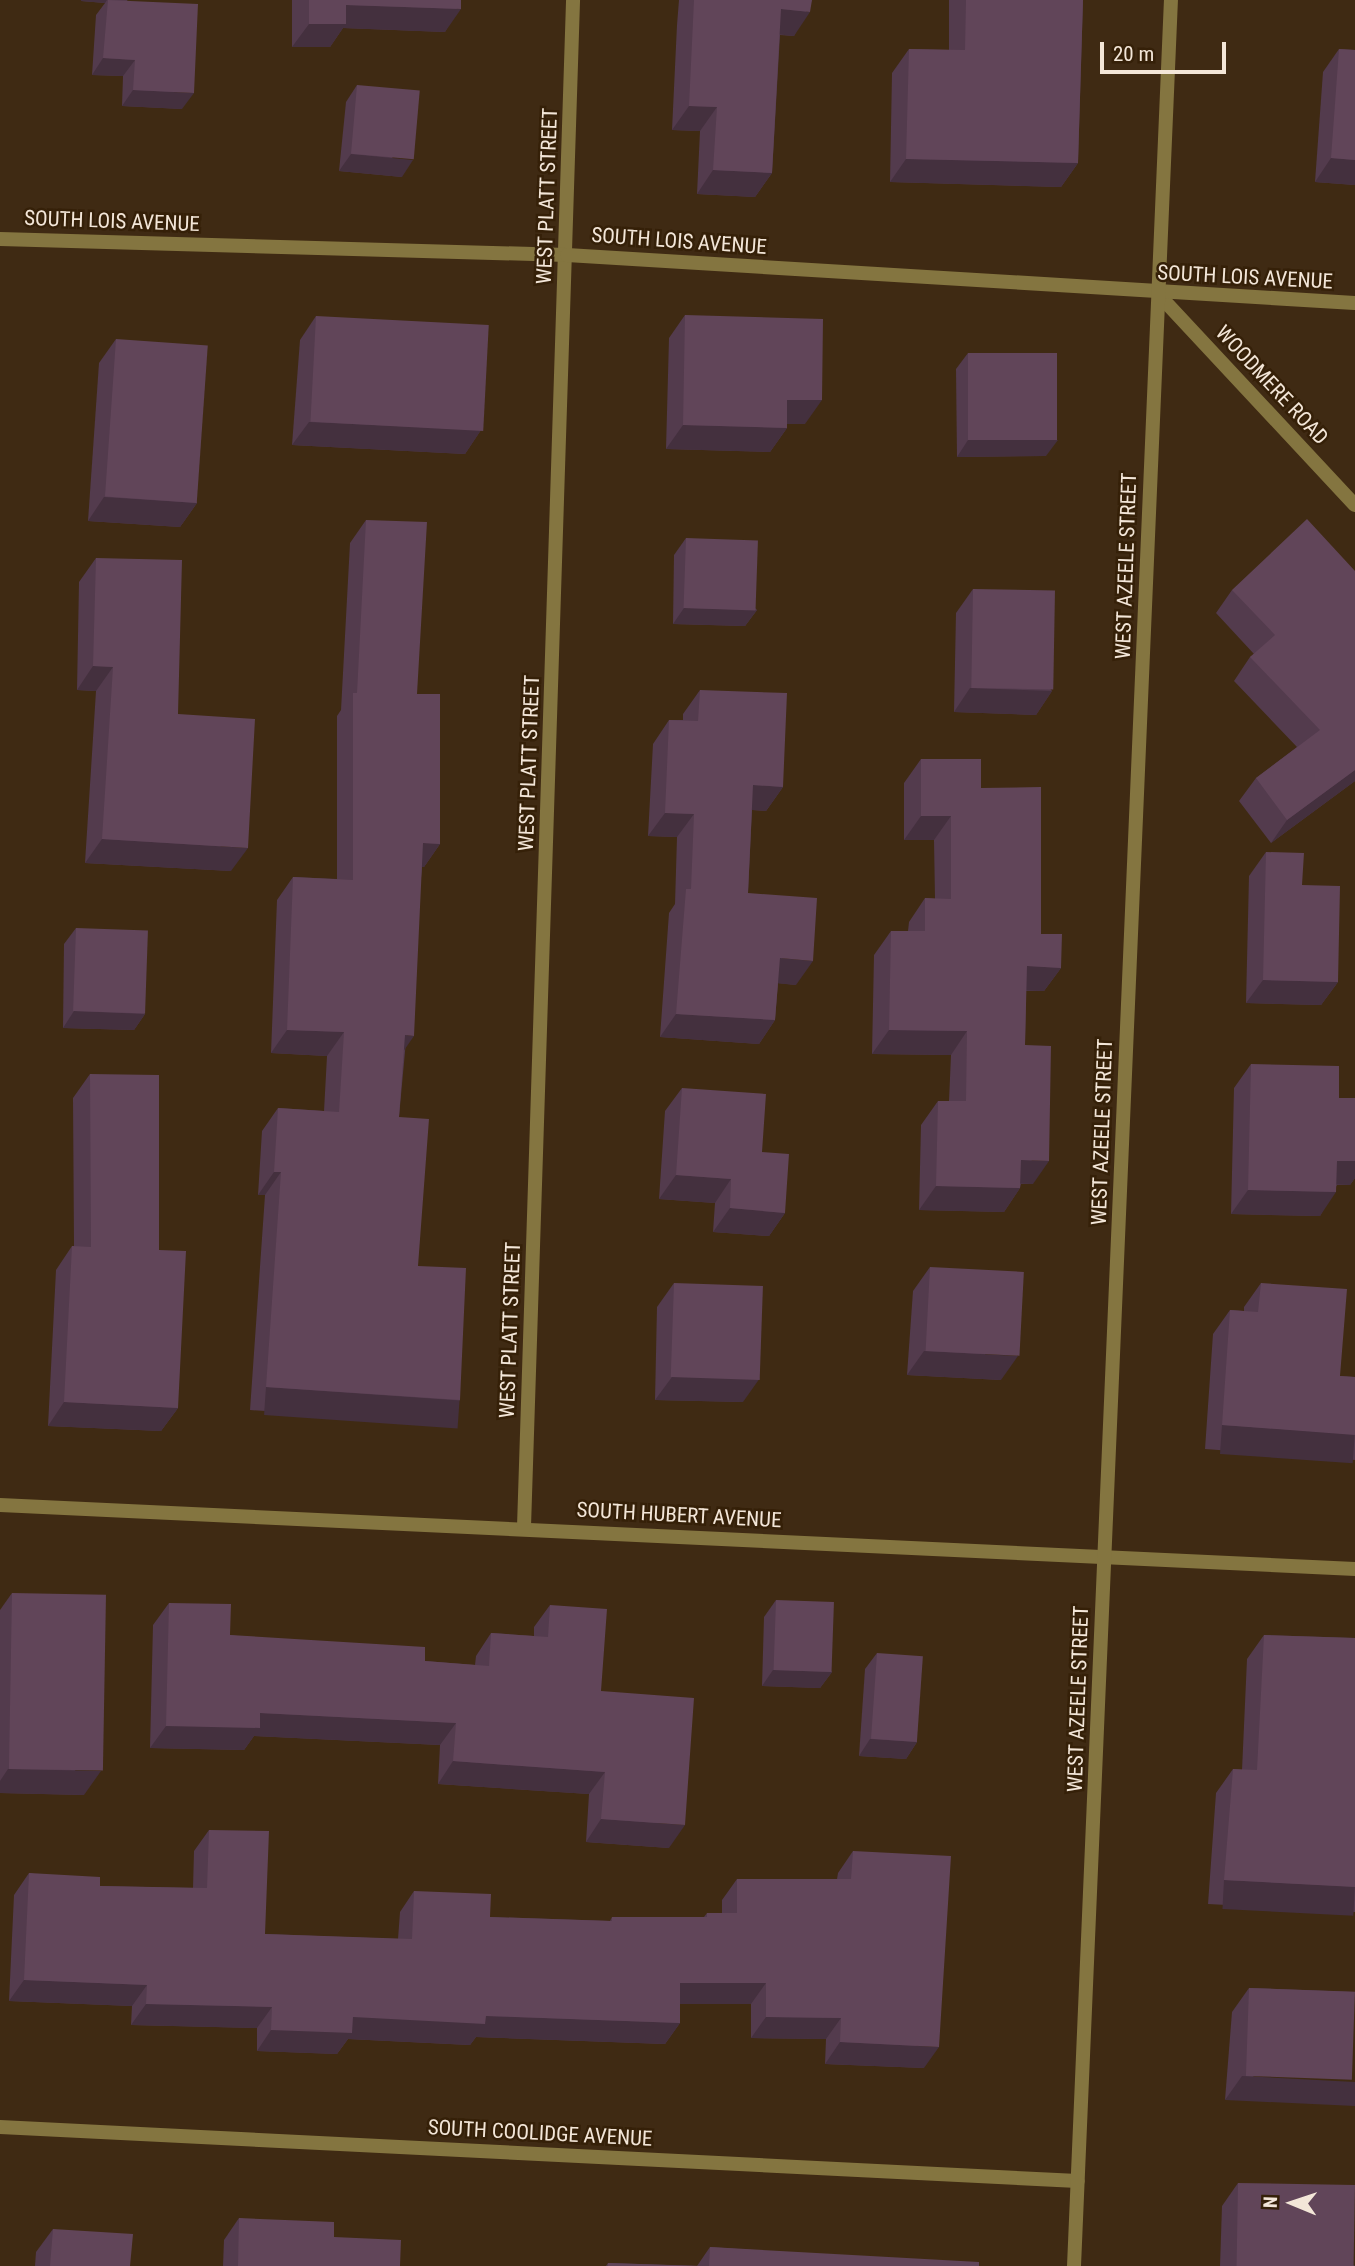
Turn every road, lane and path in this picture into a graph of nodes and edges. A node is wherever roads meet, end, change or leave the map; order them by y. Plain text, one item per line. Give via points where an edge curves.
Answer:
1 (573, 0) edge
2 (1171, 0) edge
3 (0, 239) edge
4 (567, 255) junction
5 (1159, 295) junction
6 (1355, 303) edge
7 (1355, 505) edge
8 (0, 1505) edge
9 (524, 1527) junction
10 (1105, 1559) junction
11 (1355, 1569) edge
12 (0, 2127) edge
13 (1078, 2181) junction
14 (1074, 2266) edge

1 - 4 street, WEST PLATT STREET
2 - 5 street, WEST AZEELE STREET
3 - 4 street, SOUTH LOIS AVENUE
4 - 5 street, SOUTH LOIS AVENUE
4 - 9 street, WEST PLATT STREET
5 - 6 street, SOUTH LOIS AVENUE
5 - 7 street, WOODMERE ROAD
5 - 10 street, WEST AZEELE STREET
8 - 9 street, SOUTH HUBERT AVENUE
9 - 10 street, SOUTH HUBERT AVENUE
10 - 11 street, SOUTH HUBERT AVENUE
10 - 13 street, WEST AZEELE STREET
12 - 13 street, SOUTH COOLIDGE AVENUE
13 - 14 street, WEST AZEELE STREET

